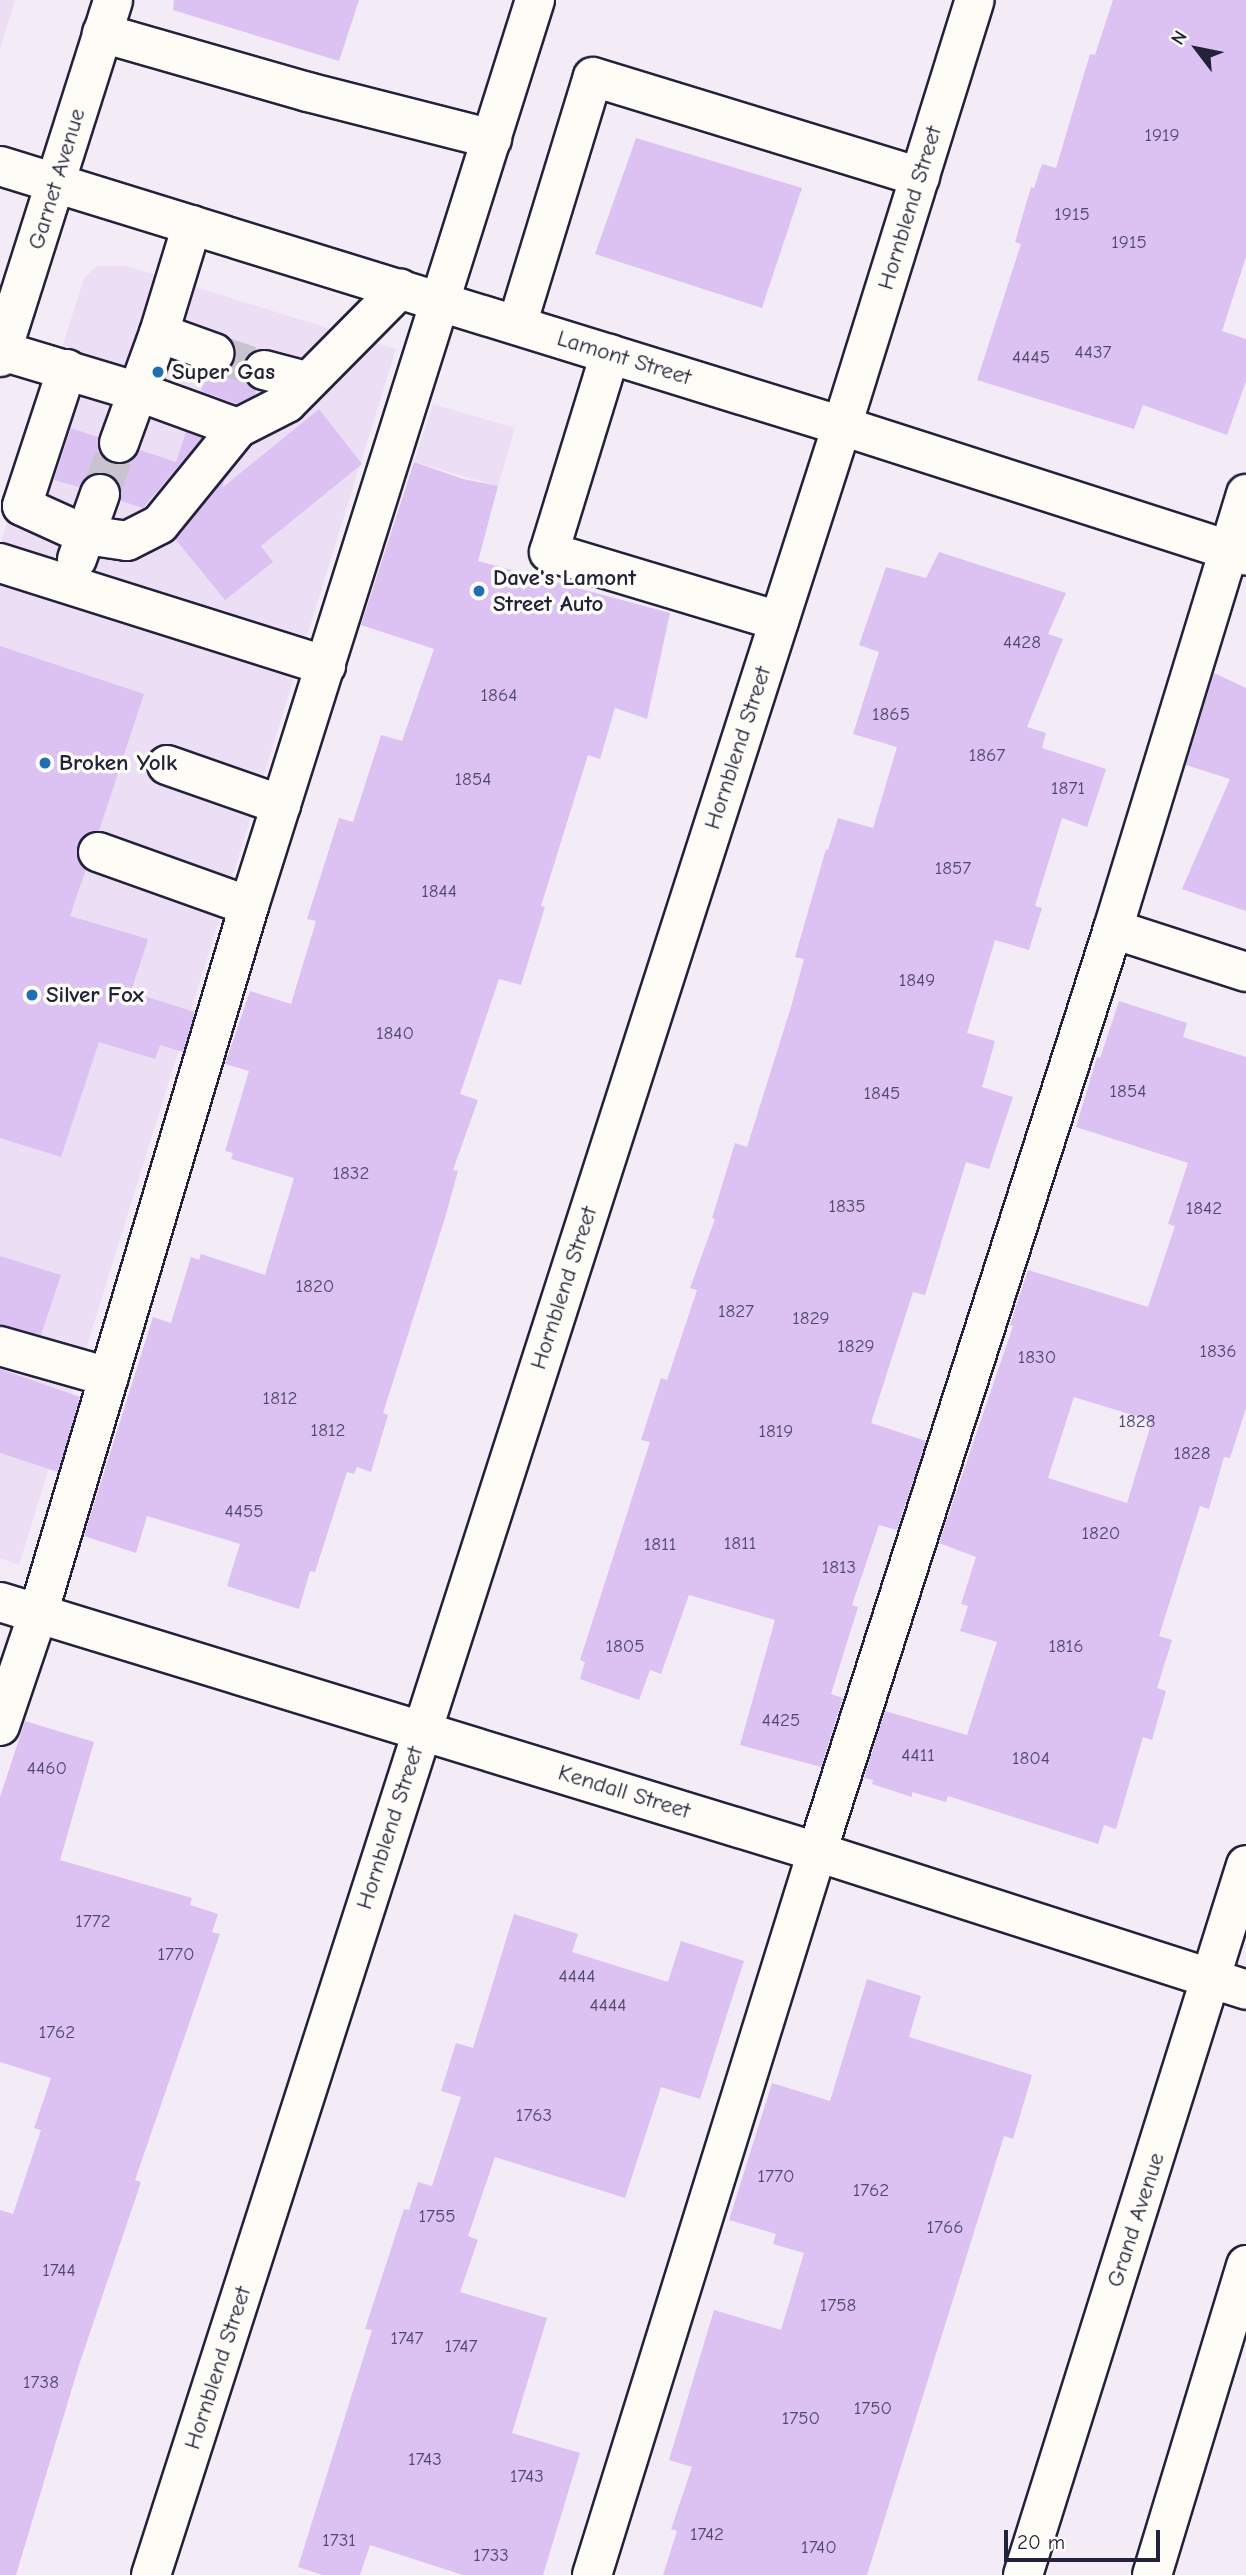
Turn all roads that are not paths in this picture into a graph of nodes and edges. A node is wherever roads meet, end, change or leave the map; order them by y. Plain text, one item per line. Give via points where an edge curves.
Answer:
1 (535, 0) edge
2 (975, 0) edge
3 (108, 16) edge
4 (492, 139) junction
5 (0, 166) edge
6 (920, 177) junction
7 (56, 182) junction
8 (192, 225) junction
9 (400, 289) junction
10 (442, 302) junction
11 (517, 325) junction
12 (159, 333) junction
13 (214, 353) tunnel mouth
14 (1, 354) edge
15 (610, 354) junction
16 (67, 369) junction
17 (264, 370) tunnel mouth
18 (306, 382) junction
19 (139, 392) junction
20 (842, 426) junction
21 (237, 428) junction
22 (118, 443) tunnel mouth
23 (100, 494) tunnel mouth
24 (1246, 495) edge
25 (11, 503) edge
26 (86, 535) junction
27 (1237, 553) edge
28 (0, 563) edge
29 (67, 584) junction
30 (779, 621) junction
31 (326, 666) junction
32 (167, 765) dead end
33 (281, 805) junction
34 (98, 852) dead end
35 (249, 906) junction
36 (1114, 929) junction
37 (1246, 972) edge
38 (0, 1346) edge
39 (109, 1377) junction
40 (0, 1602) edge
41 (38, 1614) junction
42 (0, 1726) edge
43 (422, 1729) junction
44 (817, 1852) junction
45 (1246, 1865) edge
46 (1229, 1985) edge
47 (1246, 2265) edge
48 (151, 2575) edge
49 (592, 2575) edge
50 (1023, 2575) edge
51 (1152, 2575) edge

1 - 4 street
2 - 6 street, Hornblend Street
3 - 4 street via 309,92
3 - 7 street, Garnet Avenue
4 - 10 street
5 - 7 street, Lamont Street
6 - 11 street via 593,76
6 - 20 street, Hornblend Street
7 - 8 street, Lamont Street
7 - 14 street, Garnet Avenue
8 - 9 street, Lamont Street
8 - 12 street
9 - 10 street, Lamont Street
9 - 18 street
10 - 11 street, Lamont Street
10 - 31 street
11 - 15 street, Lamont Street
12 - 13 street
12 - 19 street
14 - 16 street
15 - 20 street, Lamont Street
15 - 30 street via 549,552
16 - 19 street
16 - 25 street
17 - 18 street
18 - 21 street via 287,403
19 - 21 street
19 - 22 street
20 - 27 street, Lamont Street
20 - 30 street, Hornblend Street
21 - 26 street via 160,524 127,541
23 - 26 street
24 - 27 street
25 - 26 street
26 - 29 street
27 - 36 street
28 - 29 street
29 - 31 street
30 - 43 street, Hornblend Street
31 - 33 street
32 - 33 street
33 - 35 street
34 - 35 street
35 - 39 street
36 - 37 street
36 - 44 street
38 - 39 street
39 - 41 street
40 - 41 street, Kendall Street
41 - 42 street
41 - 43 street, Kendall Street
43 - 44 street, Kendall Street
43 - 48 street, Hornblend Street
44 - 46 street, Kendall Street
44 - 49 street
45 - 46 street, Grand Avenue
46 - 50 street, Grand Avenue
47 - 51 street

